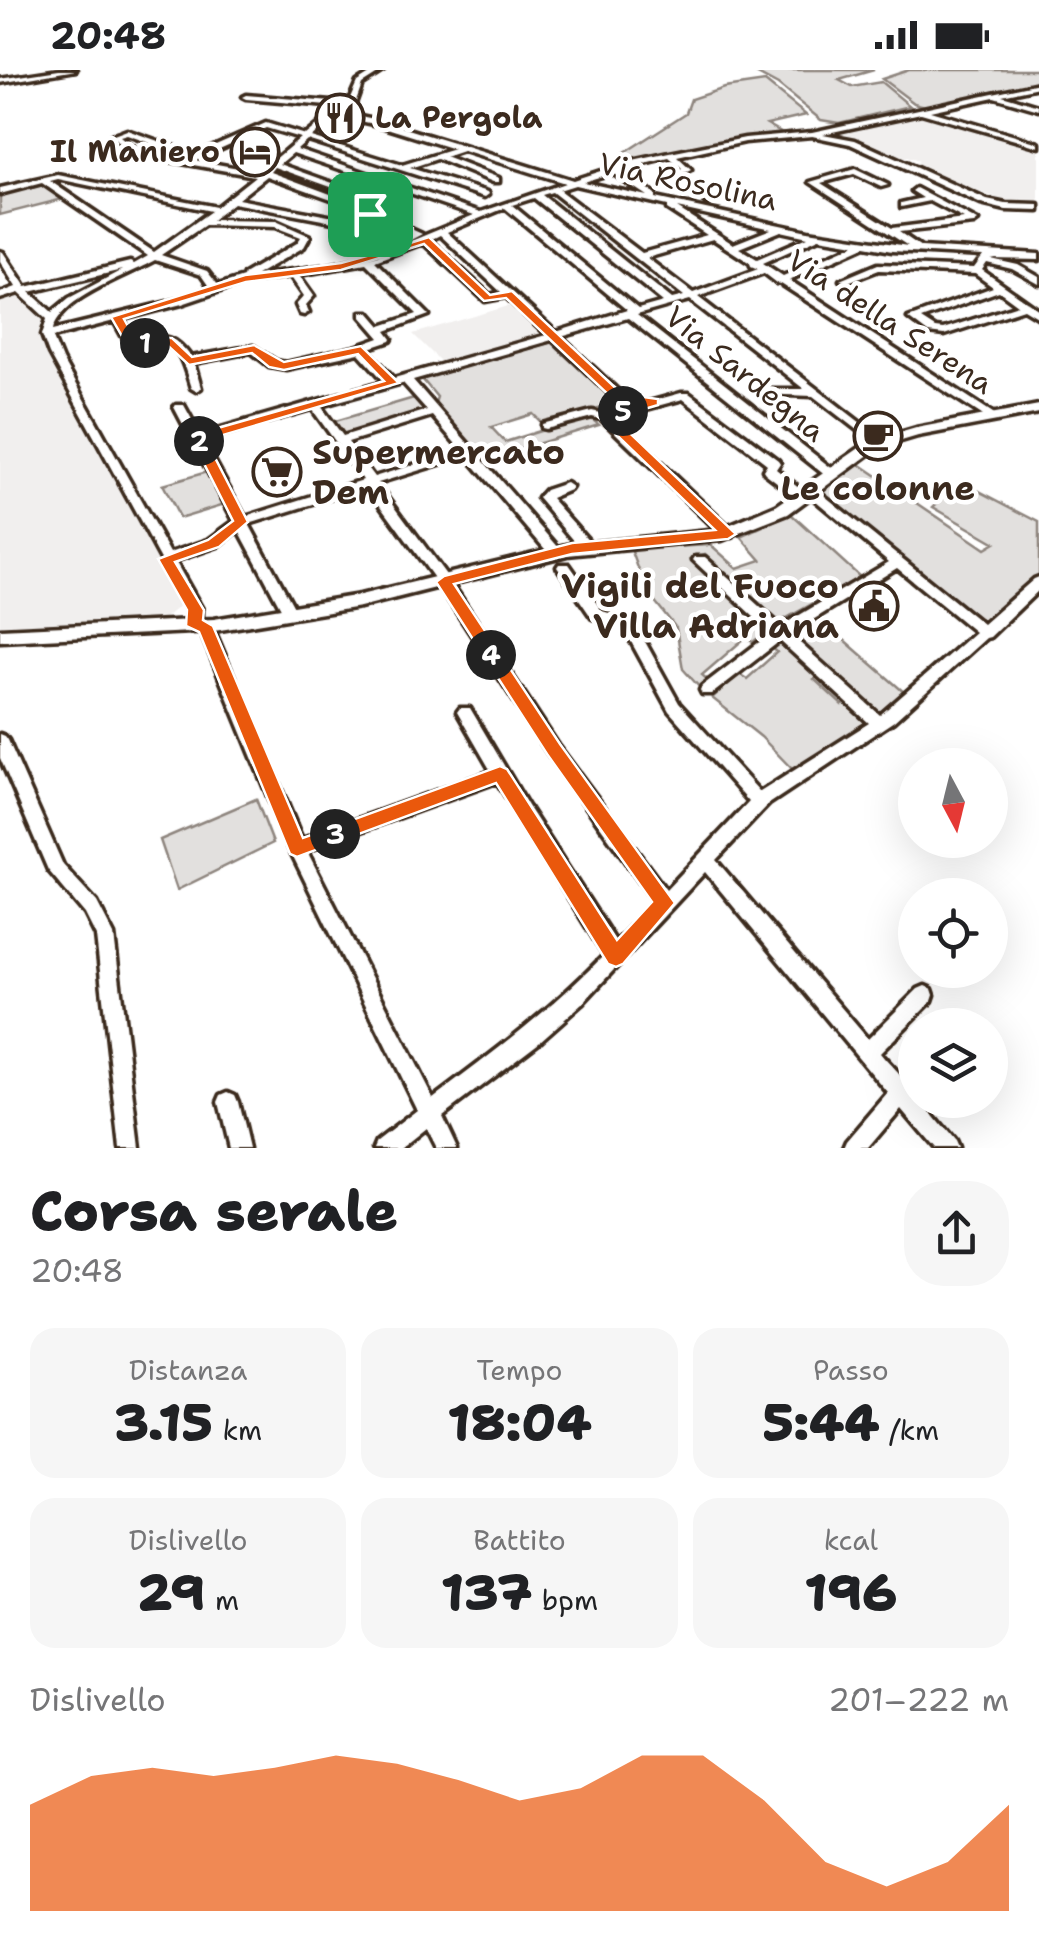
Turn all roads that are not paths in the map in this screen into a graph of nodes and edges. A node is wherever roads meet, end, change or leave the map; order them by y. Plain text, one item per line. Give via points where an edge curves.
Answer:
1 (72, 70) edge
2 (381, 70) edge
3 (0, 81) edge
4 (1039, 85) edge
5 (991, 94) junction
6 (246, 96) dead end
7 (345, 105) junction
8 (1039, 108) edge
9 (918, 109) junction
10 (335, 113) junction
11 (812, 134) junction
12 (309, 137) junction
13 (1039, 145) edge
14 (462, 149) junction
15 (295, 151) junction
16 (383, 151) dead end
17 (670, 156) junction
18 (438, 157) junction
19 (191, 159) junction
20 (418, 164) junction
21 (276, 165) junction
22 (403, 168) junction
23 (614, 170) junction
24 (266, 174) junction
25 (375, 178) junction
26 (43, 180) junction
27 (496, 180) dead end
28 (575, 184) junction
29 (884, 185) dead end
30 (554, 190) junction
31 (0, 191) edge
32 (916, 192) dead end
33 (485, 194) dead end
34 (536, 195) junction
35 (340, 199) dead end
36 (373, 199) dead end
37 (929, 199) junction
38 (231, 200) junction
39 (707, 200) dead end
40 (662, 202) junction
41 (506, 205) junction
42 (904, 205) dead end
43 (1039, 208) edge
44 (217, 210) junction
45 (482, 215) junction
46 (340, 221) junction
47 (200, 222) junction
48 (780, 228) junction
49 (442, 232) junction
50 (895, 232) junction
51 (713, 236) junction
52 (817, 236) junction
53 (426, 240) junction
54 (393, 243) junction
55 (862, 244) junction
56 (731, 248) junction
57 (604, 250) junction
58 (920, 250) junction
59 (0, 254) edge
60 (987, 256) junction
61 (639, 257) junction
62 (1039, 257) edge
63 (572, 258) junction
64 (150, 259) junction
65 (369, 260) junction
66 (758, 267) junction
67 (630, 270) junction
68 (971, 272) junction
69 (293, 273) junction
70 (243, 279) junction
71 (596, 279) junction
72 (845, 280) dead end
73 (780, 281) junction
74 (1039, 281) edge
75 (0, 287) edge
76 (216, 289) junction
77 (994, 289) junction
78 (22, 290) junction
79 (655, 290) junction
80 (508, 294) junction
81 (0, 296) edge
82 (690, 297) junction
83 (620, 300) junction
84 (669, 302) junction
85 (1024, 306) junction
86 (304, 312) dead end
87 (631, 312) junction
88 (365, 314) dead end
89 (1039, 315) edge
90 (117, 317) junction
91 (52, 318) junction
92 (380, 330) junction
93 (47, 335) junction
94 (550, 335) junction
95 (360, 349) junction
96 (188, 361) junction
97 (406, 379) junction
98 (392, 383) junction
99 (196, 388) dead end
100 (762, 392) dead end
101 (818, 393) junction
102 (618, 397) junction
103 (653, 402) junction
104 (314, 404) junction
105 (180, 407) dead end
106 (1039, 410) edge
107 (432, 412) junction
108 (610, 415) junction
109 (992, 417) junction
110 (546, 426) dead end
111 (198, 438) junction
112 (341, 440) junction
113 (879, 442) junction
114 (467, 452) junction
115 (830, 473) junction
116 (372, 482) junction
117 (566, 487) dead end
118 (807, 493) junction
119 (241, 522) junction
120 (728, 534) junction
121 (587, 547) junction
122 (166, 559) junction
123 (560, 559) junction
124 (700, 560) dead end
125 (898, 562) junction
126 (444, 582) junction
127 (1039, 582) edge
128 (290, 613) junction
129 (200, 626) junction
130 (985, 633) junction
131 (779, 634) junction
132 (0, 635) edge
133 (708, 690) dead end
134 (466, 712) dead end
135 (879, 723) junction
136 (0, 740) edge
137 (500, 774) junction
138 (759, 802) junction
139 (297, 848) junction
140 (706, 862) junction
141 (665, 903) junction
142 (616, 957) junction
143 (925, 995) dead end
144 (868, 1052) junction
145 (898, 1088) edge
146 (898, 1098) edge
147 (228, 1102) dead end
148 (429, 1116) junction
149 (922, 1118) edge
150 (130, 1148) edge
151 (239, 1148) edge
152 (384, 1148) edge
153 (447, 1148) edge
154 (854, 1148) edge
155 (947, 1148) edge

1 - 3 street
2 - 7 street via 359,83
4 - 5 street
5 - 8 street
5 - 9 street
6 - 7 street
7 - 10 street
9 - 11 street
9 - 13 street
10 - 12 street
10 - 14 street, Via Rosolina
11 - 17 street
11 - 43 street via 870,148 988,203
12 - 15 street
12 - 19 street via 266,124
12 - 22 street
14 - 18 street
14 - 28 street, Via Rosolina
15 - 21 street
15 - 25 street
16 - 20 street
17 - 23 street
17 - 39 street via 687,170 674,177
18 - 20 street
18 - 27 street
19 - 19 street via 127,132 115,136 134,152
19 - 24 street
20 - 22 street
21 - 24 street
21 - 36 street
22 - 25 street
22 - 33 street
23 - 28 street
23 - 40 street, Via della Serena
24 - 35 street
24 - 38 street
25 - 45 street
26 - 31 street
26 - 44 street via 58,176
26 - 64 street
28 - 30 street
28 - 40 street, Via Rosolina
29 - 50 street via 856,171 818,178
30 - 34 street
30 - 61 street
32 - 37 street
34 - 41 street
34 - 57 street
37 - 42 street
37 - 50 street via 974,221
38 - 44 street
38 - 46 street
40 - 48 street, Via Rosolina
40 - 51 street, Via della Serena
41 - 45 street
41 - 63 street, Via Sardegna
44 - 47 street
45 - 49 street
46 - 54 street
46 - 54 street via 365,212 410,230
47 - 64 street
47 - 70 street via 276,224 306,236 302,245
48 - 52 street, Via Rosolina
48 - 56 street
49 - 53 street
49 - 80 street
50 - 58 street
51 - 56 street, Via della Serena
51 - 61 street
52 - 55 street, Via Rosolina
52 - 66 street
53 - 54 street
53 - 80 street via 488,299
54 - 65 street
55 - 58 street, Via Rosolina
55 - 73 street
56 - 66 street, Via della Serena
57 - 63 street
57 - 67 street
58 - 60 street, Via Rosolina
59 - 78 street
60 - 62 street, Via Rosolina
60 - 68 street
60 - 74 street
61 - 82 street
63 - 71 street, Via Sardegna
64 - 76 street via 202,271
64 - 78 street
64 - 91 street
65 - 69 street
65 - 92 street via 424,315
66 - 73 street, Via della Serena
66 - 82 street
67 - 71 street
67 - 79 street
68 - 72 street via 878,267
68 - 77 street
69 - 70 street
69 - 86 street via 309,296
70 - 76 street
71 - 83 street, Via Sardegna
73 - 109 street, Via della Serena
75 - 78 street
76 - 90 street
77 - 85 street
77 - 85 street via 912,318 942,332
78 - 81 street
78 - 91 street
79 - 83 street
79 - 84 street
80 - 94 street
82 - 84 street
82 - 101 street
83 - 87 street, Via Sardegna
84 - 87 street
85 - 89 street
87 - 94 street
87 - 115 street, Via Sardegna
88 - 92 street
90 - 93 street
90 - 96 street via 130,341 168,340
91 - 93 street
92 - 95 street via 386,340
93 - 122 street
94 - 97 street
94 - 102 street
95 - 96 street via 284,366 254,349
95 - 98 street
96 - 99 street
97 - 98 street
97 - 107 street
98 - 104 street
100 - 101 street
101 - 113 street
102 - 103 street
102 - 108 street
103 - 108 street
103 - 118 street via 683,395 774,463 769,470
104 - 111 street
104 - 112 street
105 - 111 street
106 - 109 main road
107 - 112 street
107 - 114 street
108 - 110 street
108 - 120 street
109 - 113 main road
111 - 119 street
112 - 116 street
113 - 115 main road
114 - 116 street
114 - 123 street
115 - 118 main road
116 - 119 street
116 - 126 street
117 - 121 street via 544,498
118 - 120 main road
118 - 125 street
119 - 122 street via 214,544
119 - 128 street
120 - 121 main road
121 - 123 main road
122 - 129 street
123 - 126 main road
123 - 138 street via 598,615 628,624 676,709
124 - 131 street
125 - 130 street
125 - 131 street
126 - 128 main road
126 - 141 street
127 - 130 street
128 - 129 main road
129 - 132 main road
129 - 139 street
130 - 135 street
131 - 133 street
131 - 135 street
134 - 137 street
135 - 138 street
136 - 150 street via 57,870 92,908 105,935
137 - 139 street
137 - 142 street
138 - 140 street
139 - 148 street
140 - 141 street
140 - 144 street
141 - 142 street
142 - 148 street via 532,1036
143 - 144 street
144 - 145 street
146 - 154 street
147 - 151 street
148 - 152 street
148 - 153 street
149 - 155 street

